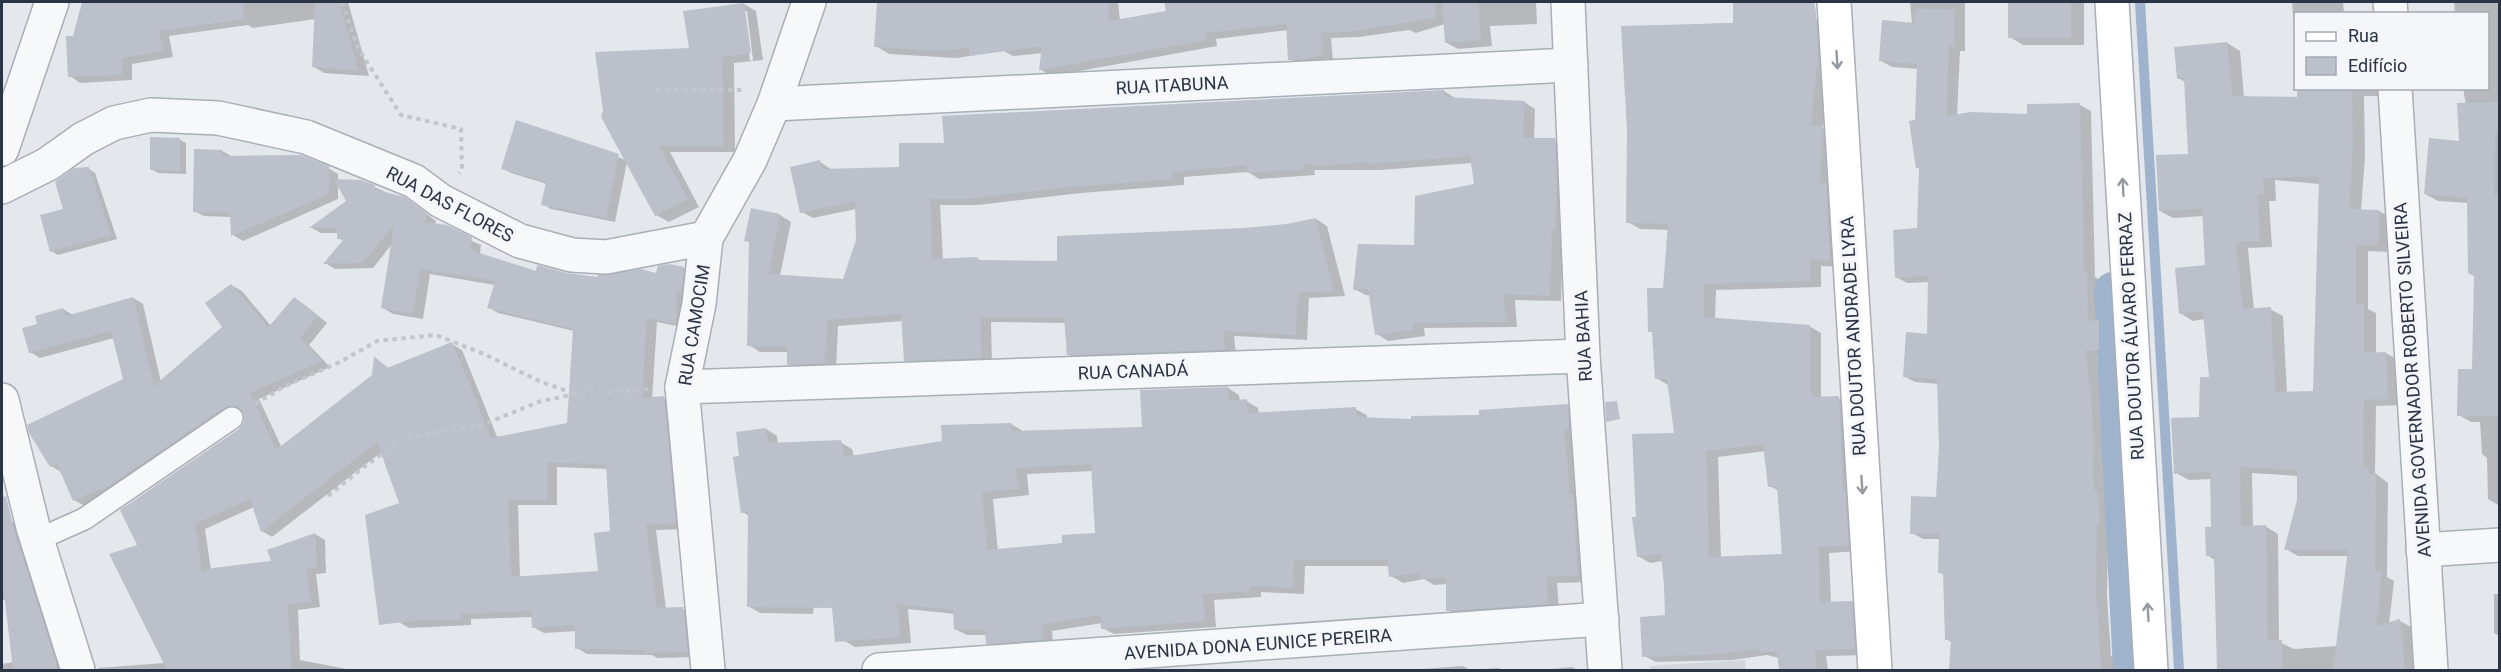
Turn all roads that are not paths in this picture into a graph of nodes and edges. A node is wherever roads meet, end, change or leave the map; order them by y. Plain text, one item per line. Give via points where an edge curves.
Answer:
1 (52, 2) edge
2 (809, 2) edge
3 (1568, 2) edge
4 (1833, 2) edge
5 (2112, 2) edge
6 (1571, 65) junction
7 (2395, 90) edge
8 (776, 97) junction
9 (2, 149) edge
10 (2, 187) edge
11 (706, 238) junction
12 (1583, 356) junction
13 (682, 387) junction
14 (2, 400) edge
15 (232, 418) road end
16 (37, 540) junction
17 (2499, 545) edge
18 (2423, 550) junction
19 (1602, 619) junction
20 (76, 668) edge
21 (708, 670) edge
22 (879, 670) edge
23 (1605, 670) edge
24 (1875, 670) edge
25 (2151, 670) edge
26 (2431, 670) edge

1 - 9 street
2 - 8 street, RUA CAMOCIM
3 - 6 street, RUA BAHIA
4 -> 24 main road, RUA DOUTOR ANDRADE LYRA
25 -> 5 main road, RUA DOUTOR ÁLVARO FERRAZ
6 - 8 street, RUA ITABUNA
6 - 12 street, RUA BAHIA
7 - 18 street, AVENIDA GOVERNADOR ROBERTO SILVEIRA
8 - 11 street, RUA CAMOCIM via 750,160
10 - 11 street, RUA DAS FLORES via 114,123 151,115 218,118 306,137 414,181 441,201 520,241 572,255 606,256
11 - 13 street, RUA CAMOCIM via 699,304
12 - 13 street, RUA CANADÁ
12 - 19 street, RUA BAHIA
13 - 21 street, RUA CAMOCIM
14 - 16 street
15 - 16 lane via 84,519
16 - 20 street
17 - 18 street
18 - 26 street, AVENIDA GOVERNADOR ROBERTO SILVEIRA
19 - 22 street, AVENIDA DONA EUNICE PEREIRA
19 - 23 street, RUA BAHIA

